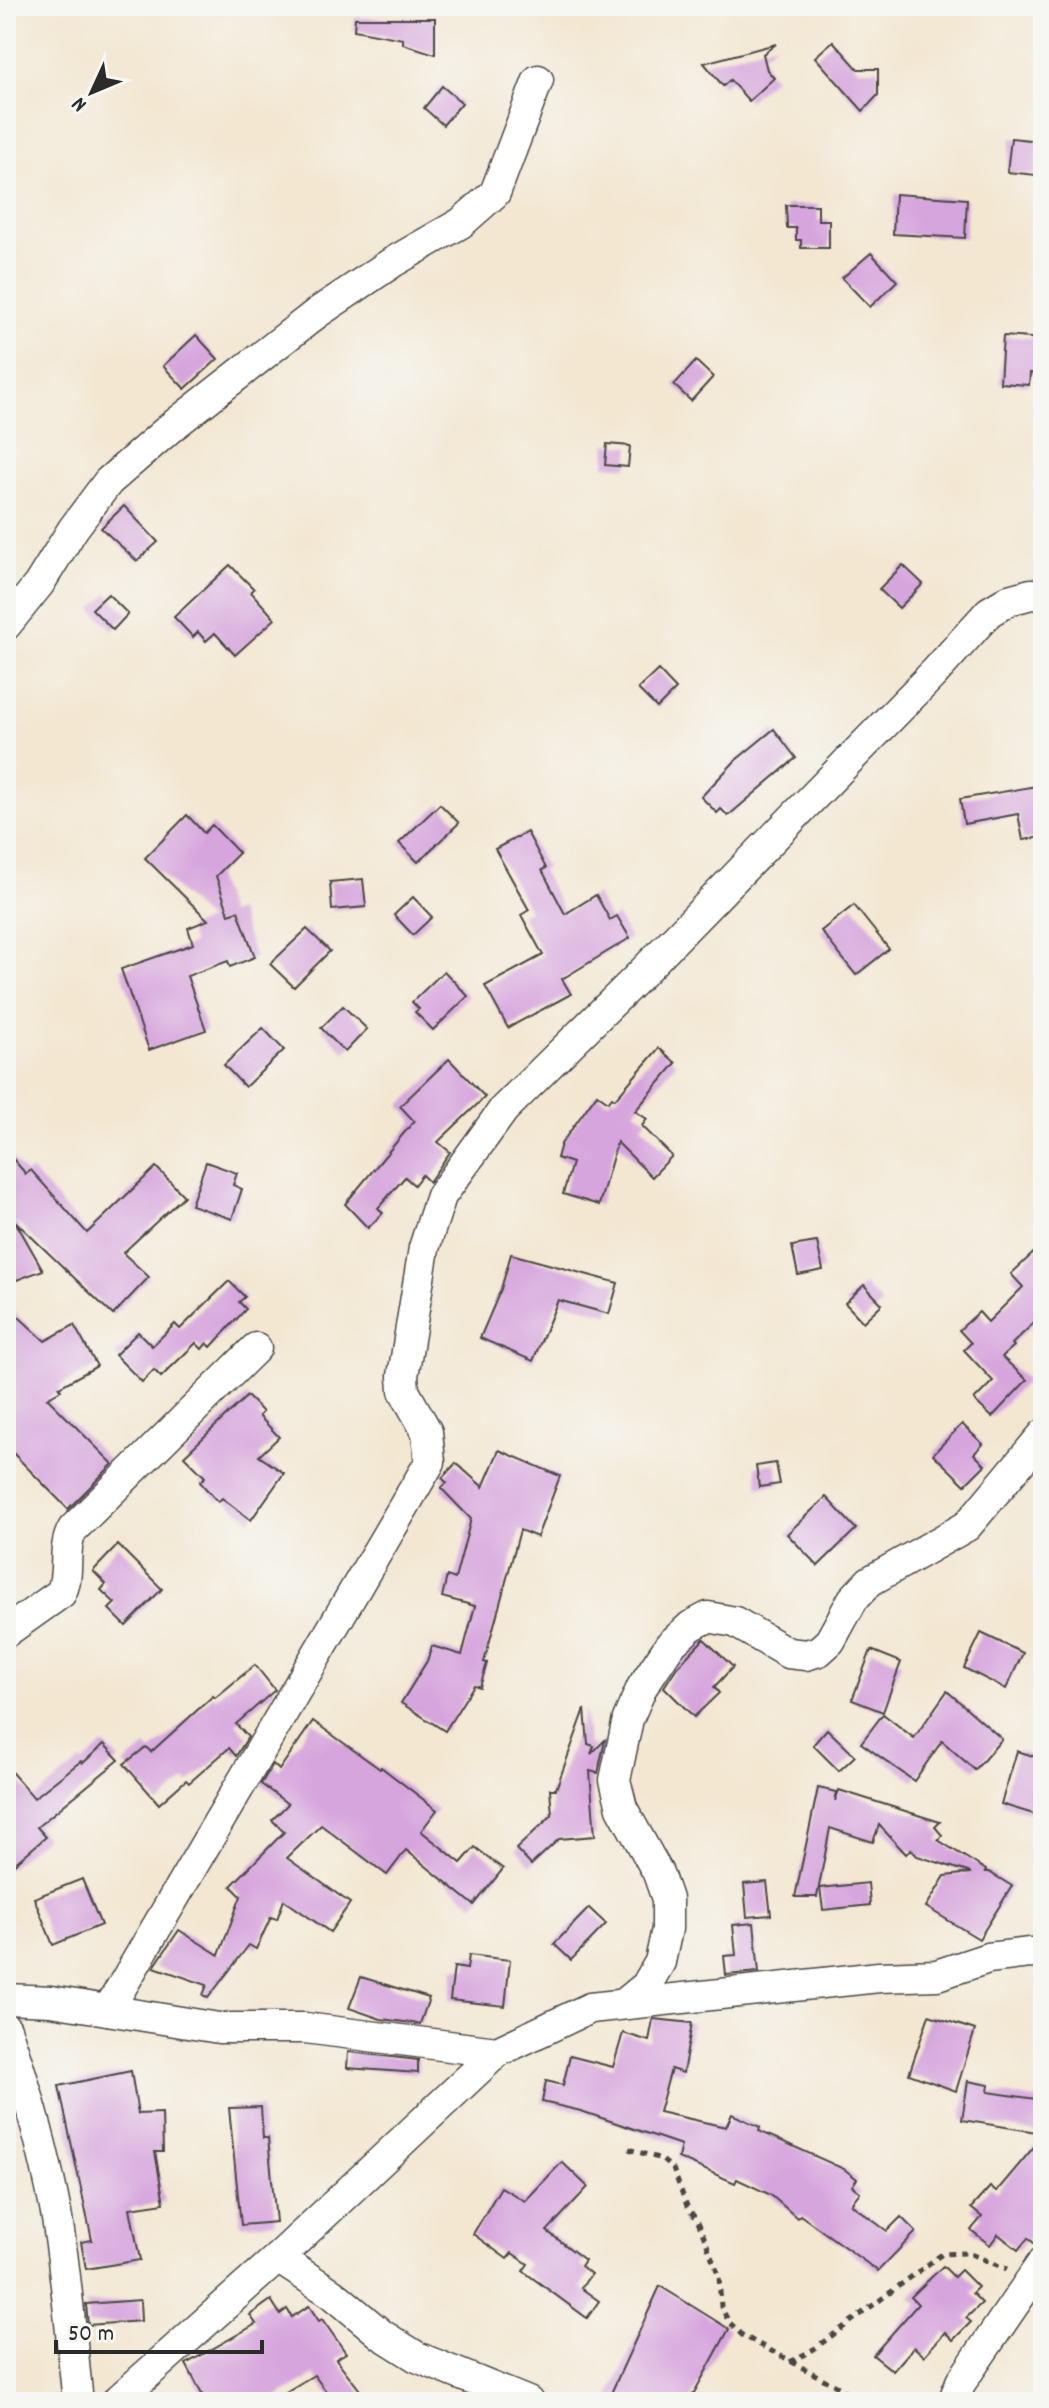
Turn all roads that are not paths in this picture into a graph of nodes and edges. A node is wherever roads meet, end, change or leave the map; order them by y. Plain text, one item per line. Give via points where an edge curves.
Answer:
1 (538, 80) dead end
2 (1043, 595) edge
3 (6, 625) edge
4 (256, 1348) dead end
5 (1043, 1435) edge
6 (6, 1632) edge
7 (1043, 1954) edge
8 (6, 1999) edge
9 (624, 2004) junction
10 (108, 2010) junction
11 (6, 2029) edge
12 (497, 2052) junction
13 (278, 2258) junction
14 (1036, 2272) edge
15 (78, 2402) edge
16 (116, 2402) edge
17 (528, 2402) edge
18 (953, 2402) edge

1 - 3 street via 495,193 461,223 317,313 108,482
2 - 10 street via 1009,600 989,612 504,1109 441,1196 424,1248 403,1376 404,1391 427,1432 430,1462
4 - 6 street via 73,1529 65,1546 61,1593
5 - 9 street via 967,1526 870,1581 819,1651 788,1653 735,1622 708,1617 670,1645 628,1719 615,1780 622,1808 667,1899 660,1962 646,1986
7 - 9 street via 988,1958 937,1975
8 - 10 street
9 - 12 street via 590,2008
10 - 12 street via 219,2028 305,2028
11 - 15 street via 43,2150 56,2215
12 - 13 street
13 - 16 street
13 - 17 street via 417,2357
14 - 18 street via 961,2382

